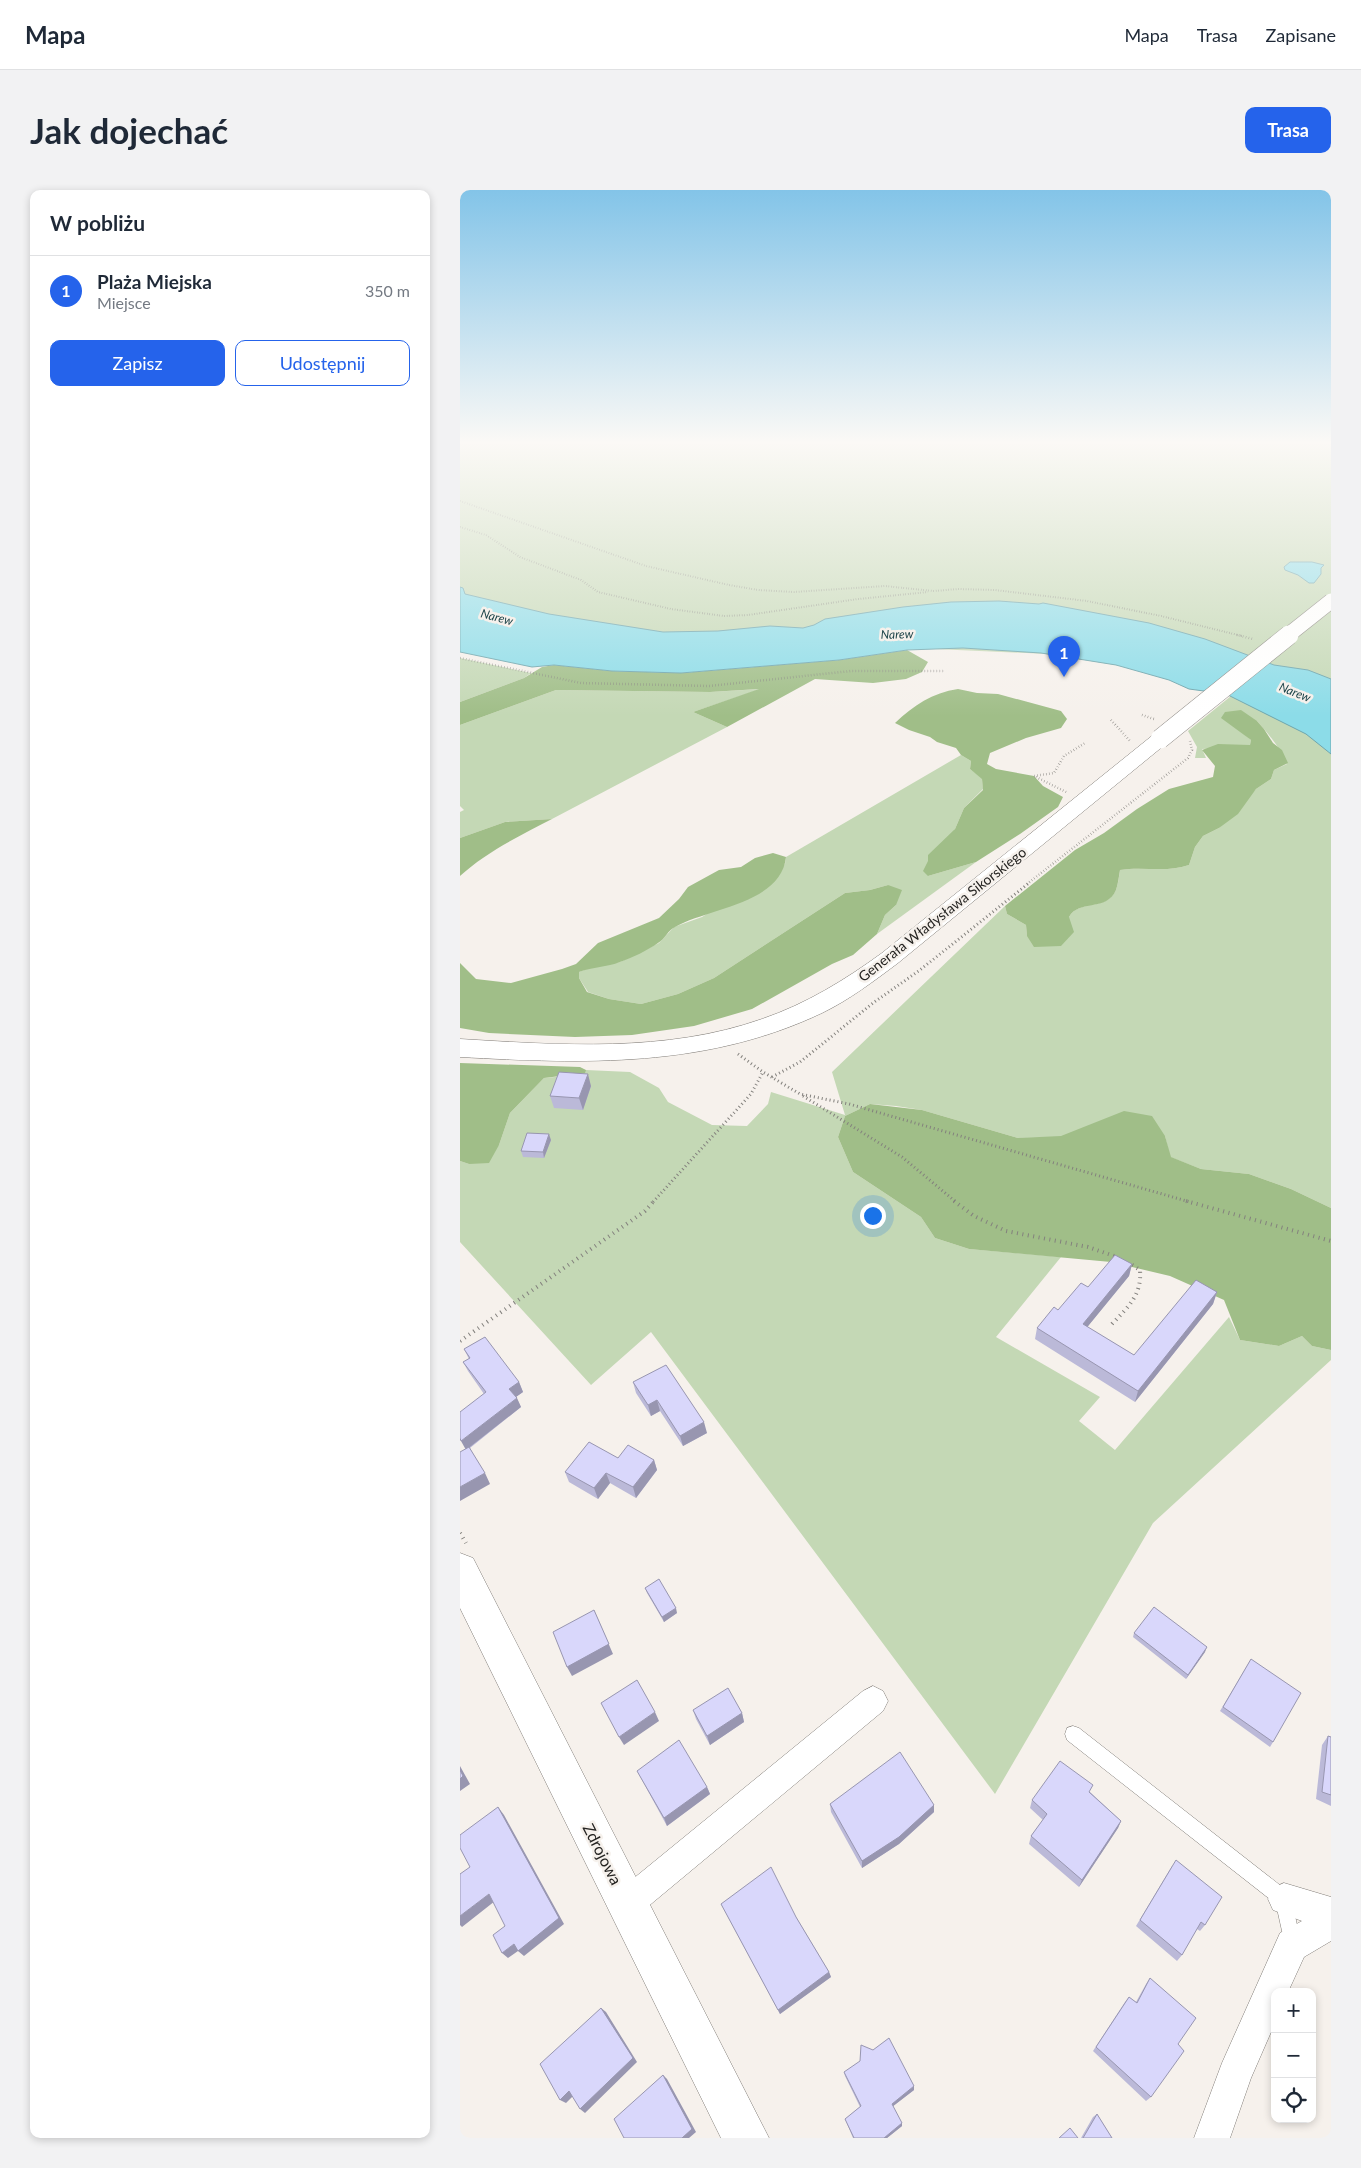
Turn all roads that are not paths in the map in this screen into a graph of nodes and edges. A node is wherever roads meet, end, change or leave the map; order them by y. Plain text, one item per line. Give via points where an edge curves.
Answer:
1 (1331, 601) edge
2 (460, 1048) edge
3 (460, 1570) edge
4 (873, 1702) dead end
5 (1073, 1734) dead end
6 (1284, 1899) junction
7 (628, 1903) junction
8 (1331, 1913) edge
9 (1331, 1922) edge
10 (1292, 1945) junction
11 (746, 2138) edge
12 (1212, 2138) edge

1 - 2 street, Generała Władysława Sikorskiego, bridge via 1158,729 1084,801 890,958 851,985 793,1016 730,1038 685,1047 578,1054
3 - 7 street, Zdrojowa
4 - 7 street
5 - 6 lane
6 - 8 street
6 - 10 lane
7 - 11 street, Zdrojowa
9 - 10 street
10 - 12 street via 1234,2075

